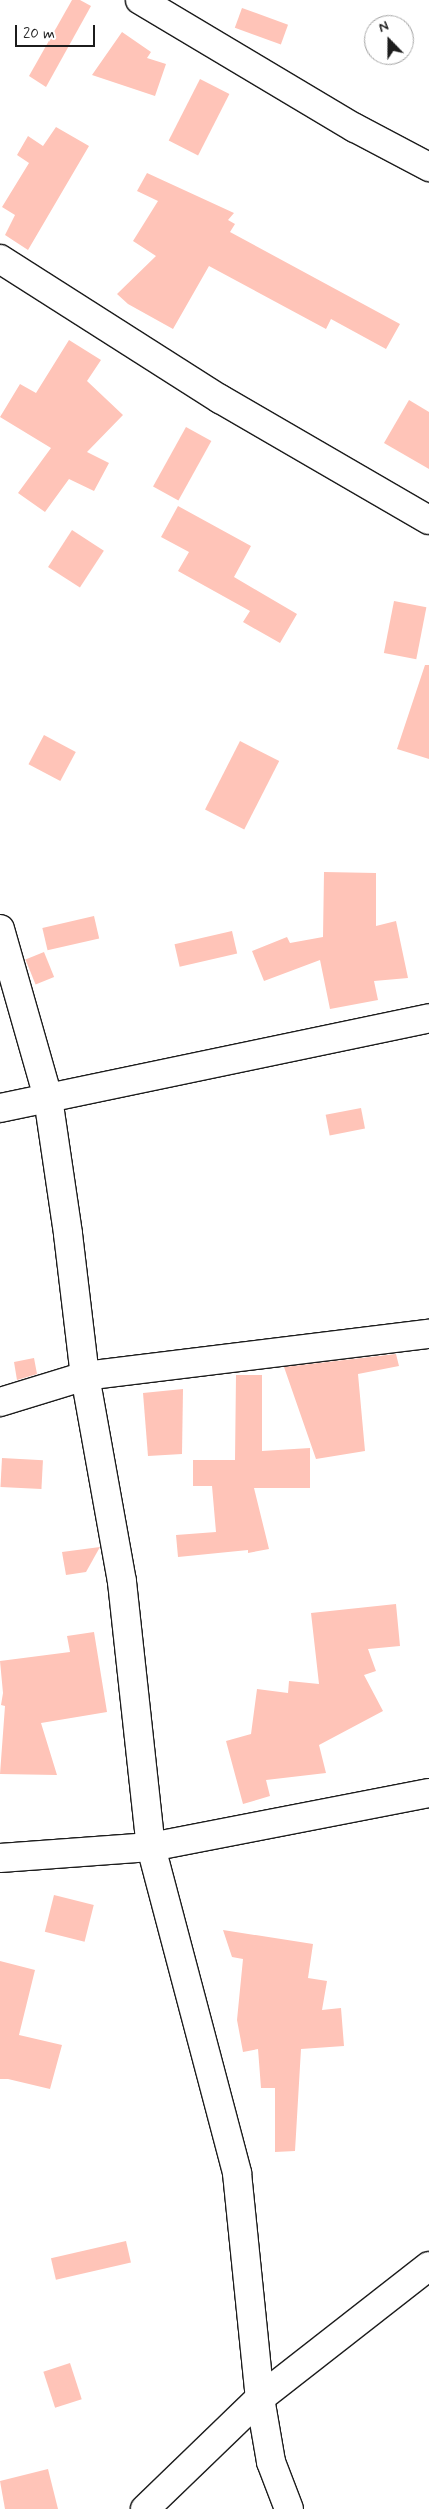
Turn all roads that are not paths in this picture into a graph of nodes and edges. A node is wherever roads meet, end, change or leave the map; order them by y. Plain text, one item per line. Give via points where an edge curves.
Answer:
1 (140, 0) edge
2 (429, 167) edge
3 (0, 259) edge
4 (429, 520) edge
5 (0, 929) edge
6 (429, 1018) edge
7 (48, 1098) junction
8 (0, 1108) edge
9 (429, 1334) edge
10 (85, 1376) junction
11 (0, 1402) edge
12 (429, 1793) edge
13 (151, 1848) junction
14 (0, 1858) edge
15 (429, 2266) edge
16 (260, 2398) junction
17 (145, 2509) edge
18 (289, 2509) edge

1 - 2 street via 355,128
3 - 4 street via 220,399
5 - 7 street
6 - 7 street
7 - 8 street
7 - 10 street
9 - 10 street
10 - 11 street
10 - 13 street via 122,1582
12 - 13 street
13 - 14 street
13 - 16 street via 237,2173
15 - 16 street
16 - 17 street
16 - 18 street via 271,2462

